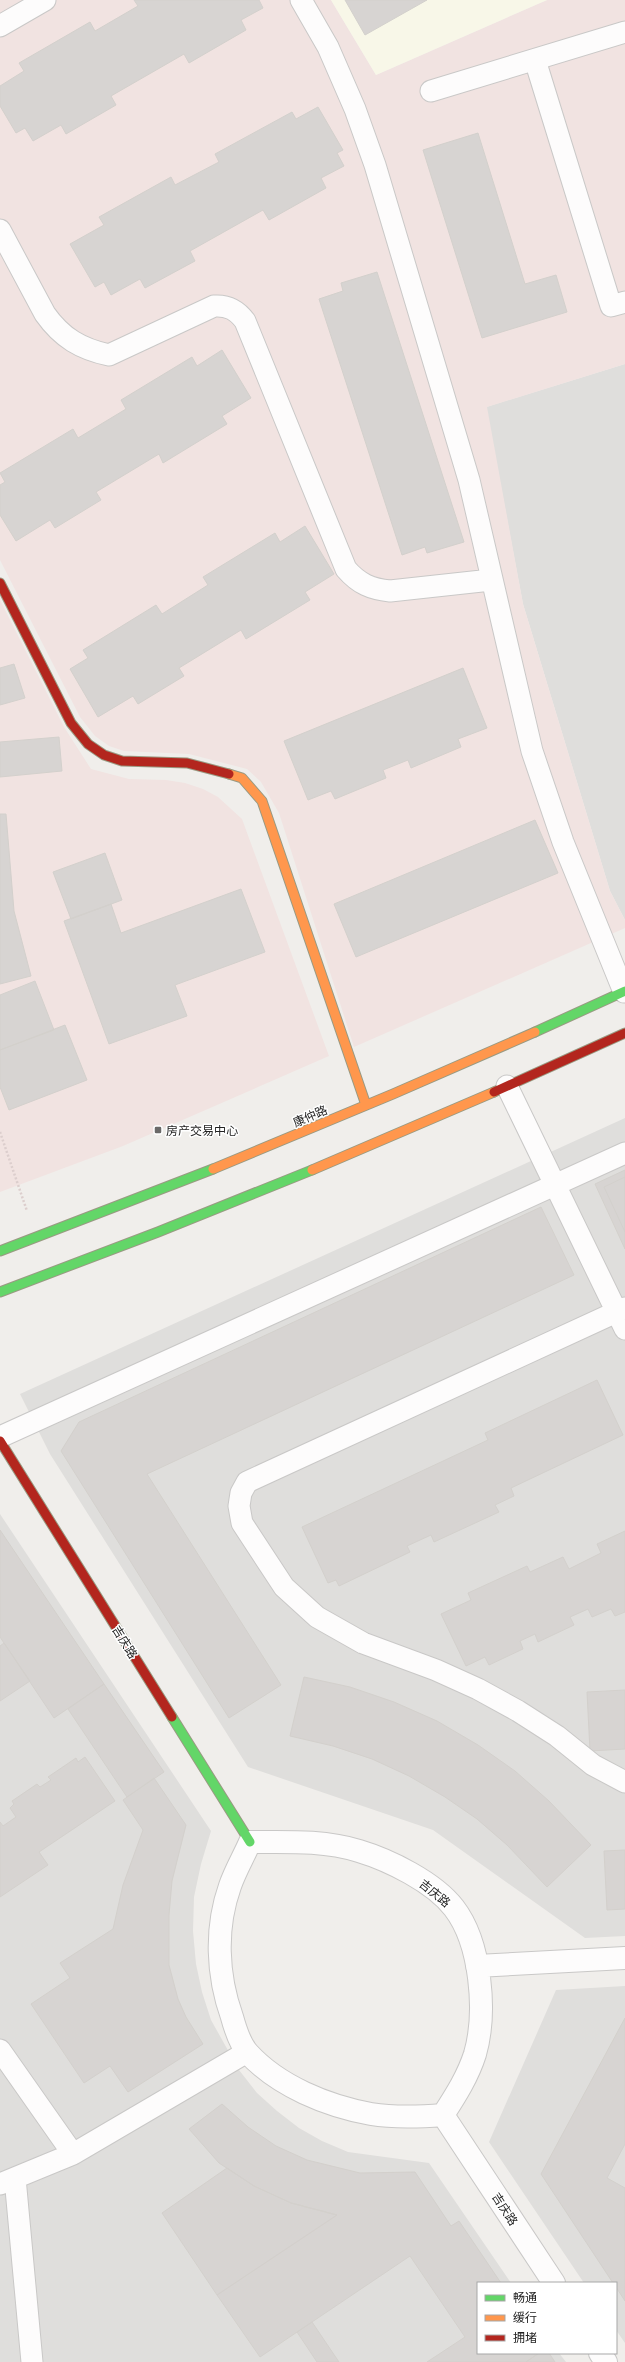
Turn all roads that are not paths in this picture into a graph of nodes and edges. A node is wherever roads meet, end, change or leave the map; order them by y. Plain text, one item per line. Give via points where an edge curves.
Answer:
1 (45, 0) edge
2 (300, 0) edge
3 (0, 26) edge
4 (625, 32) edge
5 (535, 60) junction
6 (431, 91) dead end
7 (0, 230) edge
8 (625, 302) edge
9 (491, 580) junction
10 (0, 583) edge
11 (624, 992) edge
12 (625, 1033) edge
13 (507, 1086) junction
14 (366, 1106) junction
15 (625, 1153) edge
16 (555, 1185) junction
17 (0, 1251) edge
18 (0, 1292) edge
19 (622, 1316) edge
20 (0, 1437) edge
21 (0, 1441) edge
22 (625, 1782) edge
23 (250, 1842) junction
24 (625, 1958) edge
25 (477, 1966) junction
26 (0, 2050) edge
27 (247, 2052) junction
28 (443, 2115) junction
29 (73, 2154) junction
30 (8, 2181) edge
31 (553, 2282) edge
32 (32, 2362) edge

1 - 3 lane
2 - 9 lane via 328,47 375,164 469,480
4 - 5 lane
5 - 6 lane
5 - 8 lane via 611,306
7 - 9 lane via 53,326 76,344 92,351 109,355 214,306 224,305 239,314 245,321 346,569 354,578 376,589 390,591
9 - 11 lane via 532,751 563,842
10 - 14 main road via 71,723 88,744 104,755 122,761 187,763 242,778 262,801
11 - 14 main road, 康仲路
12 - 13 main road
13 - 16 lane
13 - 18 main road via 188,1220
14 - 17 main road, 康仲路 via 160,1191
15 - 16 lane
16 - 19 lane
16 - 20 lane
19 - 22 lane via 247,1482 241,1493 239,1506 242,1523 284,1587 317,1617 363,1642 478,1688 556,1736 593,1765
21 - 23 main road, 吉庆路
23 - 25 street, 吉庆路 via 300,1842 358,1850 385,1860 411,1874 434,1889 454,1908 468,1936
23 - 27 street via 230,1885 220,1934 223,1984 236,2030
24 - 25 street
25 - 28 street, 吉庆路 via 482,1997 475,2053 465,2079
26 - 29 lane
27 - 28 street via 280,2078 304,2092 337,2105 371,2114 407,2117
27 - 29 lane
28 - 31 street, 吉庆路
29 - 30 lane
30 - 32 lane

